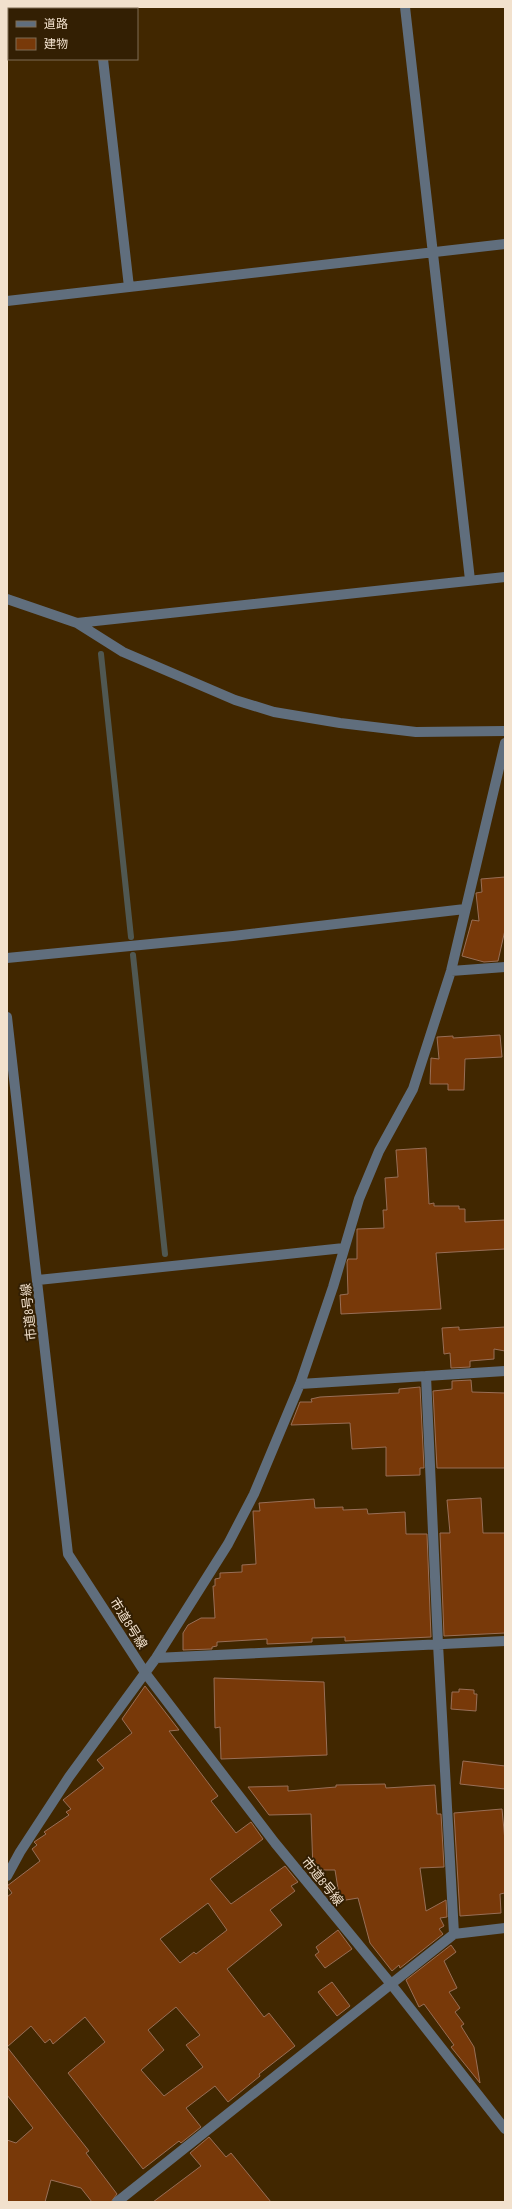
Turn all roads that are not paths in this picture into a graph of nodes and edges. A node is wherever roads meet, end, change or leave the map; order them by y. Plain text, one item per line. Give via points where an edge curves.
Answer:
1 (405, 7) edge
2 (103, 60) edge
3 (505, 244) edge
4 (434, 252) junction
5 (129, 287) junction
6 (7, 301) edge
7 (505, 577) edge
8 (470, 580) junction
9 (7, 599) edge
10 (77, 622) junction
11 (505, 731) edge
12 (505, 743) edge
13 (465, 909) junction
14 (7, 958) edge
15 (505, 967) edge
16 (451, 971) junction
17 (7, 1016) edge
18 (344, 1248) junction
19 (38, 1280) junction
20 (505, 1371) edge
21 (426, 1376) junction
22 (300, 1384) junction
23 (505, 1642) edge
24 (438, 1644) junction
25 (156, 1658) junction
26 (146, 1674) junction
27 (7, 1876) edge
28 (505, 1928) edge
29 (454, 1934) junction
30 (391, 1984) junction
31 (505, 2129) edge
32 (117, 2202) edge

1 - 4 street
2 - 5 street
3 - 4 street
4 - 5 street
4 - 8 street
5 - 6 street
7 - 8 street
8 - 10 street
9 - 10 street
10 - 11 street via 123,652 235,700 274,712 416,732
12 - 13 street via 490,815
13 - 14 street via 233,936
13 - 16 street
15 - 16 street
16 - 18 street via 413,1089 379,1151 359,1199
17 - 19 street, 市道8号線
18 - 19 street
18 - 22 street
19 - 26 street, 市道8号線 via 68,1554
20 - 21 street
21 - 22 street
21 - 24 street
22 - 25 street via 254,1494 228,1544
23 - 24 street
24 - 25 street
24 - 29 street
25 - 26 street
26 - 27 street via 69,1777
26 - 30 street, 市道8号線 via 275,1843
28 - 29 street
29 - 30 street
30 - 31 street, 市道8号線
30 - 32 street

